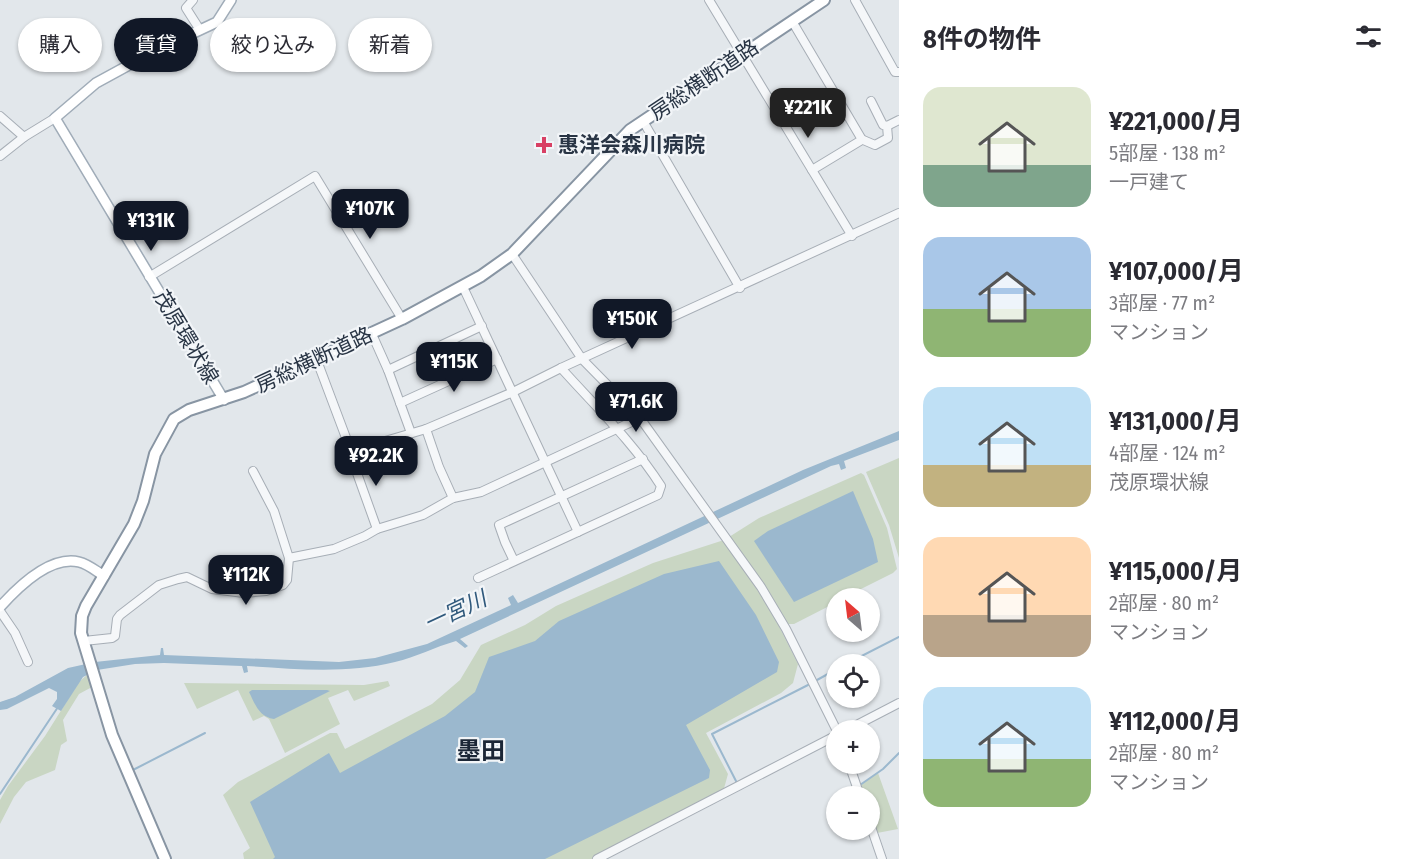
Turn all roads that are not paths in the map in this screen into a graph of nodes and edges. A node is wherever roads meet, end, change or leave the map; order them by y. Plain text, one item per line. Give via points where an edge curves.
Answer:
1 (193, 0) edge
2 (231, 0) edge
3 (709, 0) edge
4 (824, 0) edge
5 (855, 0) edge
6 (792, 21) junction
7 (200, 30) junction
8 (742, 55) junction
9 (899, 72) edge
10 (871, 101) dead end
11 (0, 116) edge
12 (55, 118) junction
13 (899, 120) edge
14 (643, 121) junction
15 (887, 126) junction
16 (24, 136) junction
17 (861, 139) junction
18 (0, 156) edge
19 (812, 170) junction
20 (899, 213) edge
21 (852, 236) junction
22 (512, 254) junction
23 (149, 277) junction
24 (463, 287) junction
25 (740, 288) junction
26 (402, 319) junction
27 (482, 326) junction
28 (371, 332) junction
29 (316, 358) junction
30 (497, 359) junction
31 (582, 359) junction
32 (561, 368) junction
33 (388, 370) junction
34 (513, 392) junction
35 (224, 400) junction
36 (400, 403) junction
37 (640, 418) junction
38 (426, 429) junction
39 (618, 429) junction
40 (411, 433) junction
41 (351, 451) junction
42 (643, 459) junction
43 (546, 462) junction
44 (253, 471) dead end
45 (562, 496) junction
46 (453, 498) junction
47 (377, 529) junction
48 (578, 532) junction
49 (290, 558) junction
50 (514, 561) junction
51 (104, 576) junction
52 (478, 578) dead end
53 (0, 609) edge
54 (84, 641) junction
55 (28, 662) dead end
56 (899, 704) edge
57 (831, 720) edge
58 (867, 720) edge
59 (826, 739) edge
60 (875, 840) edge
61 (165, 859) edge
62 (597, 859) edge
63 (882, 859) edge

1 - 7 street via 186,8
2 - 7 main road via 217,22
3 - 8 street
4 - 6 highway, 房総横断道路
5 - 9 street
6 - 8 highway, 房総横断道路
6 - 17 street
7 - 12 main road via 96,83
8 - 14 highway, 房総横断道路
8 - 19 street
10 - 15 street
11 - 16 street
12 - 16 street
12 - 23 main road, 茂原環状線
13 - 15 street
14 - 22 highway, 房総横断道路
14 - 25 street
15 - 17 street via 888,138 876,145
16 - 18 street
17 - 19 street
19 - 21 street
20 - 21 street
21 - 25 street
22 - 24 highway, 房総横断道路
22 - 31 street
23 - 26 street via 315,176
23 - 35 main road, 茂原環状線
24 - 26 highway, 房総横断道路
24 - 27 street
25 - 31 street
26 - 28 highway, 房総横断道路
27 - 30 street
27 - 33 street
28 - 29 highway, 房総横断道路
28 - 33 street
29 - 35 highway, 房総横断道路
29 - 41 street
30 - 34 street
30 - 36 street
31 - 32 street
31 - 37 street
32 - 34 street
32 - 39 street
33 - 36 street
34 - 38 street
34 - 43 street
35 - 51 highway, 房総横断道路 via 174,419 155,454 134,524
36 - 40 street
37 - 39 street
37 - 57 street via 761,587
38 - 40 street
38 - 46 street
39 - 42 street
39 - 43 street
40 - 41 street
41 - 47 street
42 - 45 street
42 - 48 street via 661,486 658,495
43 - 45 street
43 - 46 street via 481,492
44 - 49 street via 274,511
45 - 48 street
45 - 50 street via 500,525
46 - 47 street via 423,515
47 - 49 street via 334,549
48 - 50 street
49 - 54 street via 287,580 267,591 244,593 212,588 187,577 159,585 120,615 115,636
50 - 52 street
51 - 53 main road via 83,562 62,561 18,589
51 - 54 highway, 房総横断道路 via 82,616
53 - 55 street
54 - 61 highway, 房総横断道路 via 112,735
56 - 58 street
59 - 62 street
60 - 63 street

